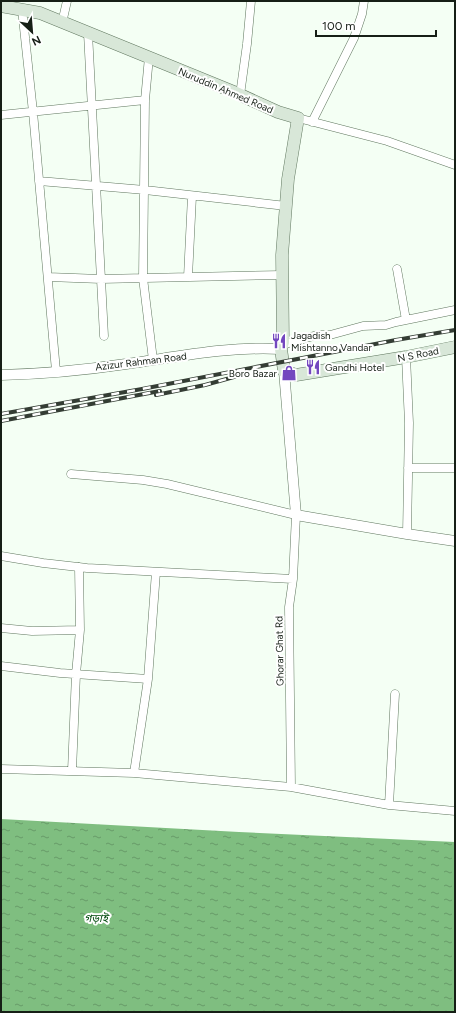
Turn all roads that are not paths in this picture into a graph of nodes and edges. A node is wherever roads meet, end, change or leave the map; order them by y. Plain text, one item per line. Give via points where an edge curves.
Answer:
1 (67, 1) edge
2 (251, 1) edge
3 (364, 1) edge
4 (1, 6) edge
5 (22, 9) junction
6 (62, 23) junction
7 (88, 32) junction
8 (149, 57) junction
9 (240, 95) junction
10 (145, 100) junction
11 (92, 106) junction
12 (33, 112) junction
13 (1, 115) edge
14 (298, 118) junction
15 (312, 122) junction
16 (455, 165) edge
17 (39, 181) junction
18 (96, 186) junction
19 (145, 190) junction
20 (192, 196) junction
21 (286, 206) junction
22 (397, 269) dead end
23 (282, 275) junction
24 (48, 277) junction
25 (188, 277) junction
26 (101, 278) junction
27 (143, 278) junction
28 (455, 310) edge
29 (406, 320) junction
30 (104, 336) dead end
31 (281, 347) junction
32 (455, 347) edge
33 (406, 357) junction
34 (152, 360) junction
35 (56, 371) junction
36 (284, 371) junction
37 (1, 375) edge
38 (408, 468) junction
39 (455, 468) edge
40 (71, 474) dead end
41 (296, 515) junction
42 (407, 534) junction
43 (455, 541) edge
44 (1, 556) edge
45 (79, 567) junction
46 (156, 572) junction
47 (293, 579) junction
48 (1, 628) edge
49 (80, 630) junction
50 (1, 666) edge
51 (76, 674) junction
52 (148, 679) junction
53 (395, 694) dead end
54 (1, 769) edge
55 (72, 771) junction
56 (134, 773) junction
57 (291, 787) junction
58 (389, 805) junction
59 (455, 811) edge

1 - 6 street
2 - 9 street
3 - 15 street via 354,38
4 - 5 main road, Nuruddin Ahmed Road
5 - 6 main road, Nuruddin Ahmed Road via 40,13
5 - 12 street
6 - 7 main road, Nuruddin Ahmed Road
7 - 8 main road, Nuruddin Ahmed Road
7 - 11 street
8 - 9 main road, Nuruddin Ahmed Road
8 - 10 street
9 - 14 main road, Nuruddin Ahmed Road
10 - 11 street
10 - 19 street
11 - 12 street
11 - 18 street
12 - 13 street
12 - 17 street
14 - 15 street, Nuruddin Ahmed Road
14 - 21 main road
15 - 16 street, Nuruddin Ahmed Road via 387,141
17 - 18 street
17 - 24 street
18 - 19 street
18 - 26 street
19 - 20 street
19 - 27 street
20 - 21 street
20 - 25 street
21 - 23 main road
22 - 29 street
23 - 25 street
23 - 31 main road
24 - 26 street
24 - 35 street
25 - 27 street
26 - 27 street
26 - 30 street
27 - 34 street
28 - 29 street
29 - 31 street via 386,325 363,326 330,335 317,335
31 - 34 street, Azizur Rahman Road
31 - 36 main road
32 - 33 main road, N S Road
33 - 36 main road, N S Road via 296,375
33 - 38 street
34 - 35 street, Azizur Rahman Road
35 - 37 street, Azizur Rahman Road
36 - 41 street
38 - 39 street
38 - 42 street
40 - 41 street via 167,484
41 - 42 street
41 - 47 street, Ghorar Ghat Rd
42 - 43 street
44 - 45 street
45 - 46 street
45 - 49 street
46 - 47 street
46 - 52 street
47 - 57 street, Ghorar Ghat Rd via 289,607
48 - 49 street via 32,631
49 - 51 street
50 - 51 street
51 - 52 street
51 - 55 street
52 - 56 street
53 - 58 street
54 - 55 street
55 - 56 street
56 - 57 street
57 - 58 street
58 - 59 street

